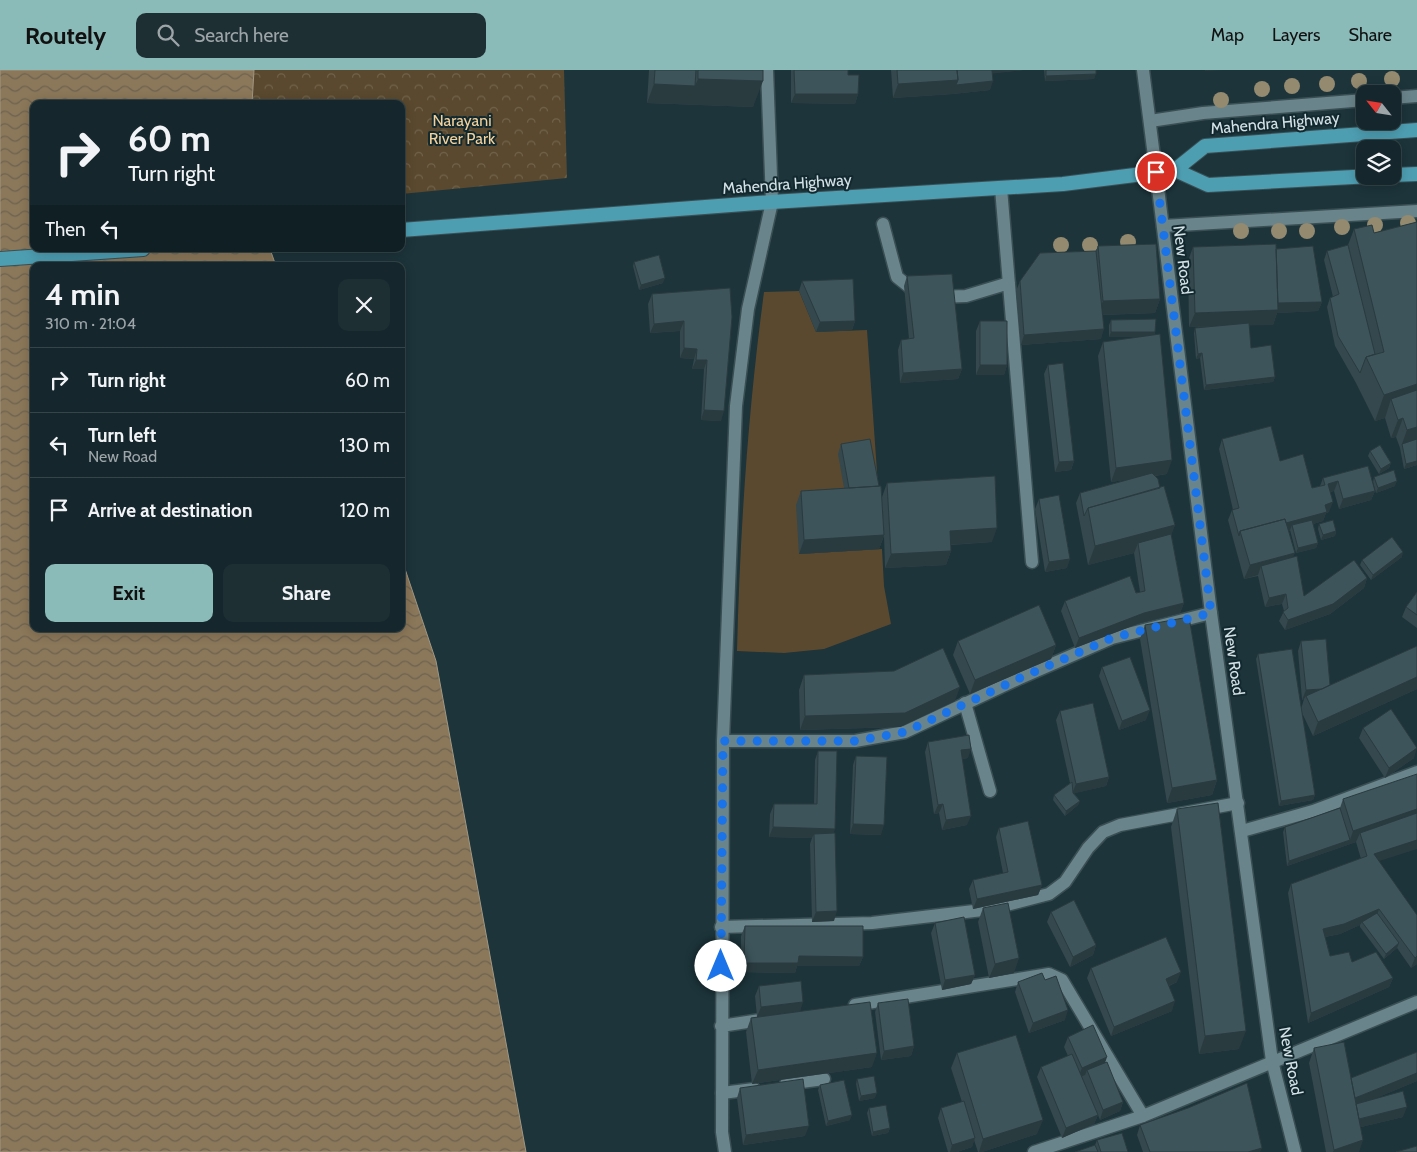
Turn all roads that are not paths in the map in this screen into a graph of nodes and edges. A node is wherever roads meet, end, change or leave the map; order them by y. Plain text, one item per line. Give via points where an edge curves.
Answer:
1 (767, 70) edge
2 (1143, 70) edge
3 (1417, 96) edge
4 (1401, 97) edge
5 (1356, 101) edge
6 (1150, 121) junction
7 (1417, 130) edge
8 (1175, 170) junction
9 (1156, 172) junction
10 (1417, 174) edge
11 (1401, 175) edge
12 (1356, 177) edge
13 (1000, 188) junction
14 (772, 202) junction
15 (1417, 211) edge
16 (883, 224) dead end
17 (1163, 226) junction
18 (405, 230) edge
19 (100, 252) edge
20 (0, 259) edge
21 (1008, 283) junction
22 (1032, 562) dead end
23 (1211, 613) junction
24 (965, 703) junction
25 (723, 741) junction
26 (1417, 772) edge
27 (990, 791) dead end
28 (1238, 803) junction
29 (1242, 831) junction
30 (721, 927) junction
31 (1417, 1002) edge
32 (846, 1007) edge
33 (779, 1017) edge
34 (721, 1026) junction
35 (1272, 1061) junction
36 (824, 1079) edge
37 (722, 1093) junction
38 (1144, 1116) junction
39 (725, 1152) edge
40 (1034, 1152) edge
41 (1295, 1152) edge

1 - 14 street
2 - 6 street, New Road
3 - 4 street
5 - 6 street via 1203,113
6 - 9 street, New Road
7 - 8 highway, Mahendra Highway via 1205,146
8 - 9 highway, Mahendra Highway
8 - 12 highway via 1208,185
9 - 13 highway, Mahendra Highway
9 - 17 street, New Road
10 - 11 highway
13 - 14 highway, Mahendra Highway
13 - 21 street
14 - 18 highway, Mahendra Highway
14 - 25 street via 748,309 736,406
15 - 17 street
16 - 21 street via 897,277 922,298 966,296
17 - 23 street, New Road
19 - 20 highway
21 - 22 street
23 - 24 street via 1112,638
23 - 28 street, New Road
24 - 25 street via 905,732 856,741
24 - 27 street
25 - 30 street
26 - 29 street via 1313,811
28 - 29 street, New Road
28 - 30 street via 1120,825 1103,832 1064,882 1049,894 991,909 872,924
29 - 35 street, New Road
30 - 34 street
31 - 35 street
32 - 38 street via 1049,974 1062,980
33 - 34 street
34 - 37 street
35 - 38 street
35 - 41 street, New Road
36 - 37 street
37 - 39 street
38 - 40 street

